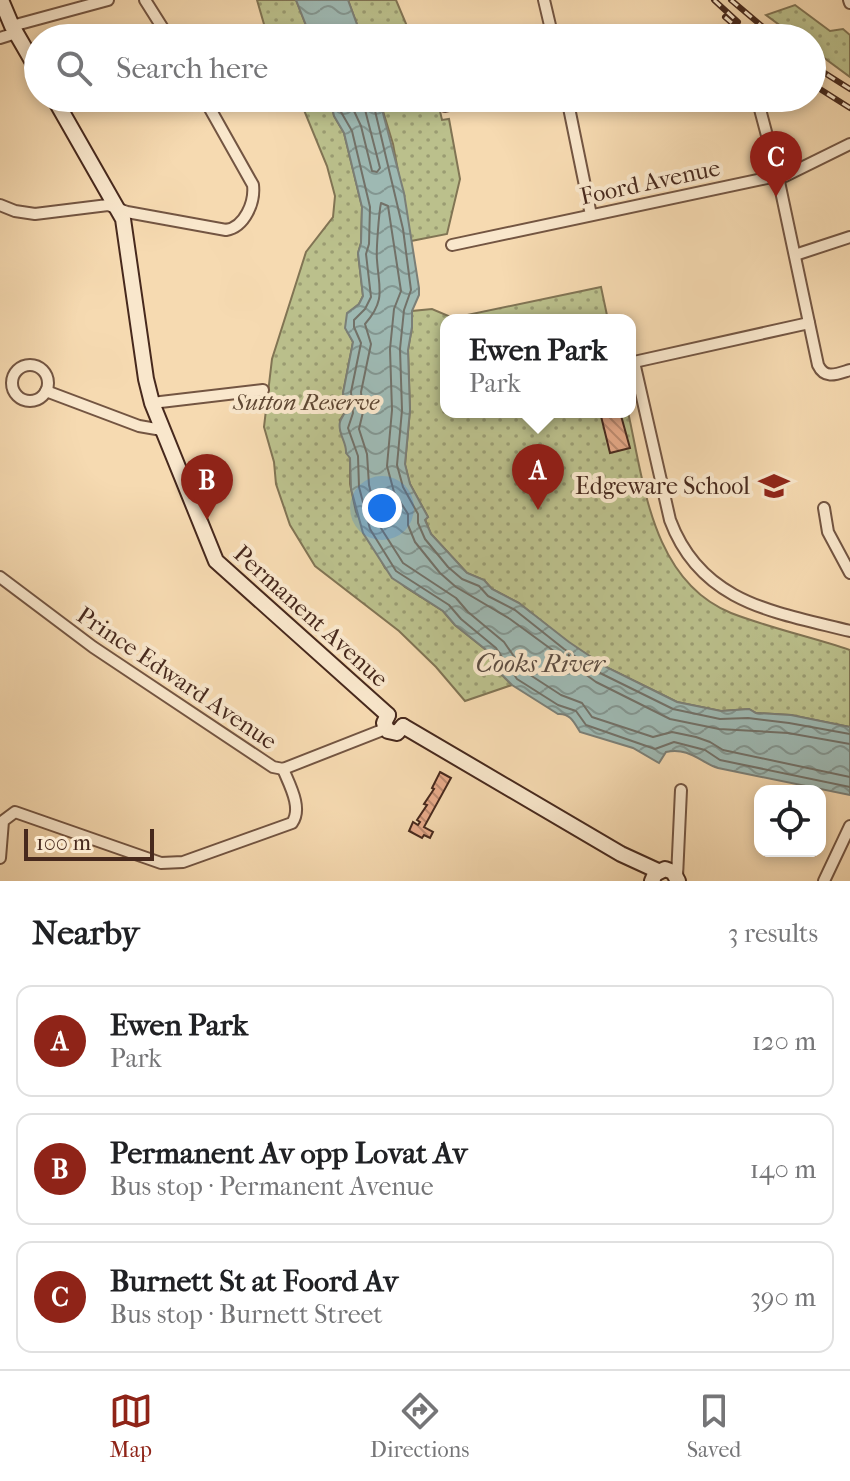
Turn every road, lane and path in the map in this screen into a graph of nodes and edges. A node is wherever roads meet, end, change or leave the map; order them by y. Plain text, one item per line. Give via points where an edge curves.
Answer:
1 (1, 0) edge
2 (108, 0) edge
3 (145, 0) edge
4 (544, 0) edge
5 (33, 24) edge
6 (160, 24) edge
7 (550, 24) edge
8 (24, 27) edge
9 (14, 30) junction
10 (0, 38) edge
11 (24, 47) edge
12 (62, 112) edge
13 (212, 112) edge
14 (570, 112) edge
15 (761, 112) edge
16 (850, 144) edge
17 (778, 177) junction
18 (0, 205) edge
19 (119, 209) junction
20 (591, 215) junction
21 (850, 237) edge
22 (452, 245) dead end
23 (795, 255) junction
24 (809, 323) junction
25 (636, 362) edge
26 (850, 370) edge
27 (636, 371) edge
28 (263, 390) dead end
29 (46, 391) dead end
30 (152, 403) junction
31 (162, 430) junction
32 (824, 508) dead end
33 (850, 573) edge
34 (0, 577) edge
35 (850, 631) edge
36 (387, 722) junction
37 (283, 769) junction
38 (681, 790) dead end
39 (850, 826) edge
40 (0, 858) edge
41 (664, 877) edge
42 (824, 881) edge

1 - 9 main road
2 - 5 street
3 - 6 street
4 - 7 street
8 - 9 street
9 - 10 street
9 - 11 main road
12 - 19 main road, Permanent Avenue
13 - 19 street via 253,185 254,197 241,224 226,230
14 - 20 street
15 - 17 street
16 - 17 street, Foord Avenue
17 - 20 street, Foord Avenue
17 - 23 street
18 - 19 street via 35,214 108,205
19 - 30 main road, Permanent Avenue
20 - 22 street, Foord Avenue
21 - 23 street
23 - 24 street
24 - 25 street
24 - 26 street via 823,373
27 - 35 street via 670,520 701,570 748,604
28 - 30 street
29 - 31 street
30 - 31 main road, Permanent Avenue
31 - 36 main road, Permanent Avenue via 216,561
32 - 33 street via 828,532
34 - 37 street, Prince Edward Avenue via 263,763
36 - 37 street, Prince Edward Avenue
36 - 41 main road, Permanent Avenue via 393,713 401,716 403,726
37 - 40 street via 296,807 292,823 172,864 20,812 3,821
38 - 41 street via 677,838
39 - 42 street

